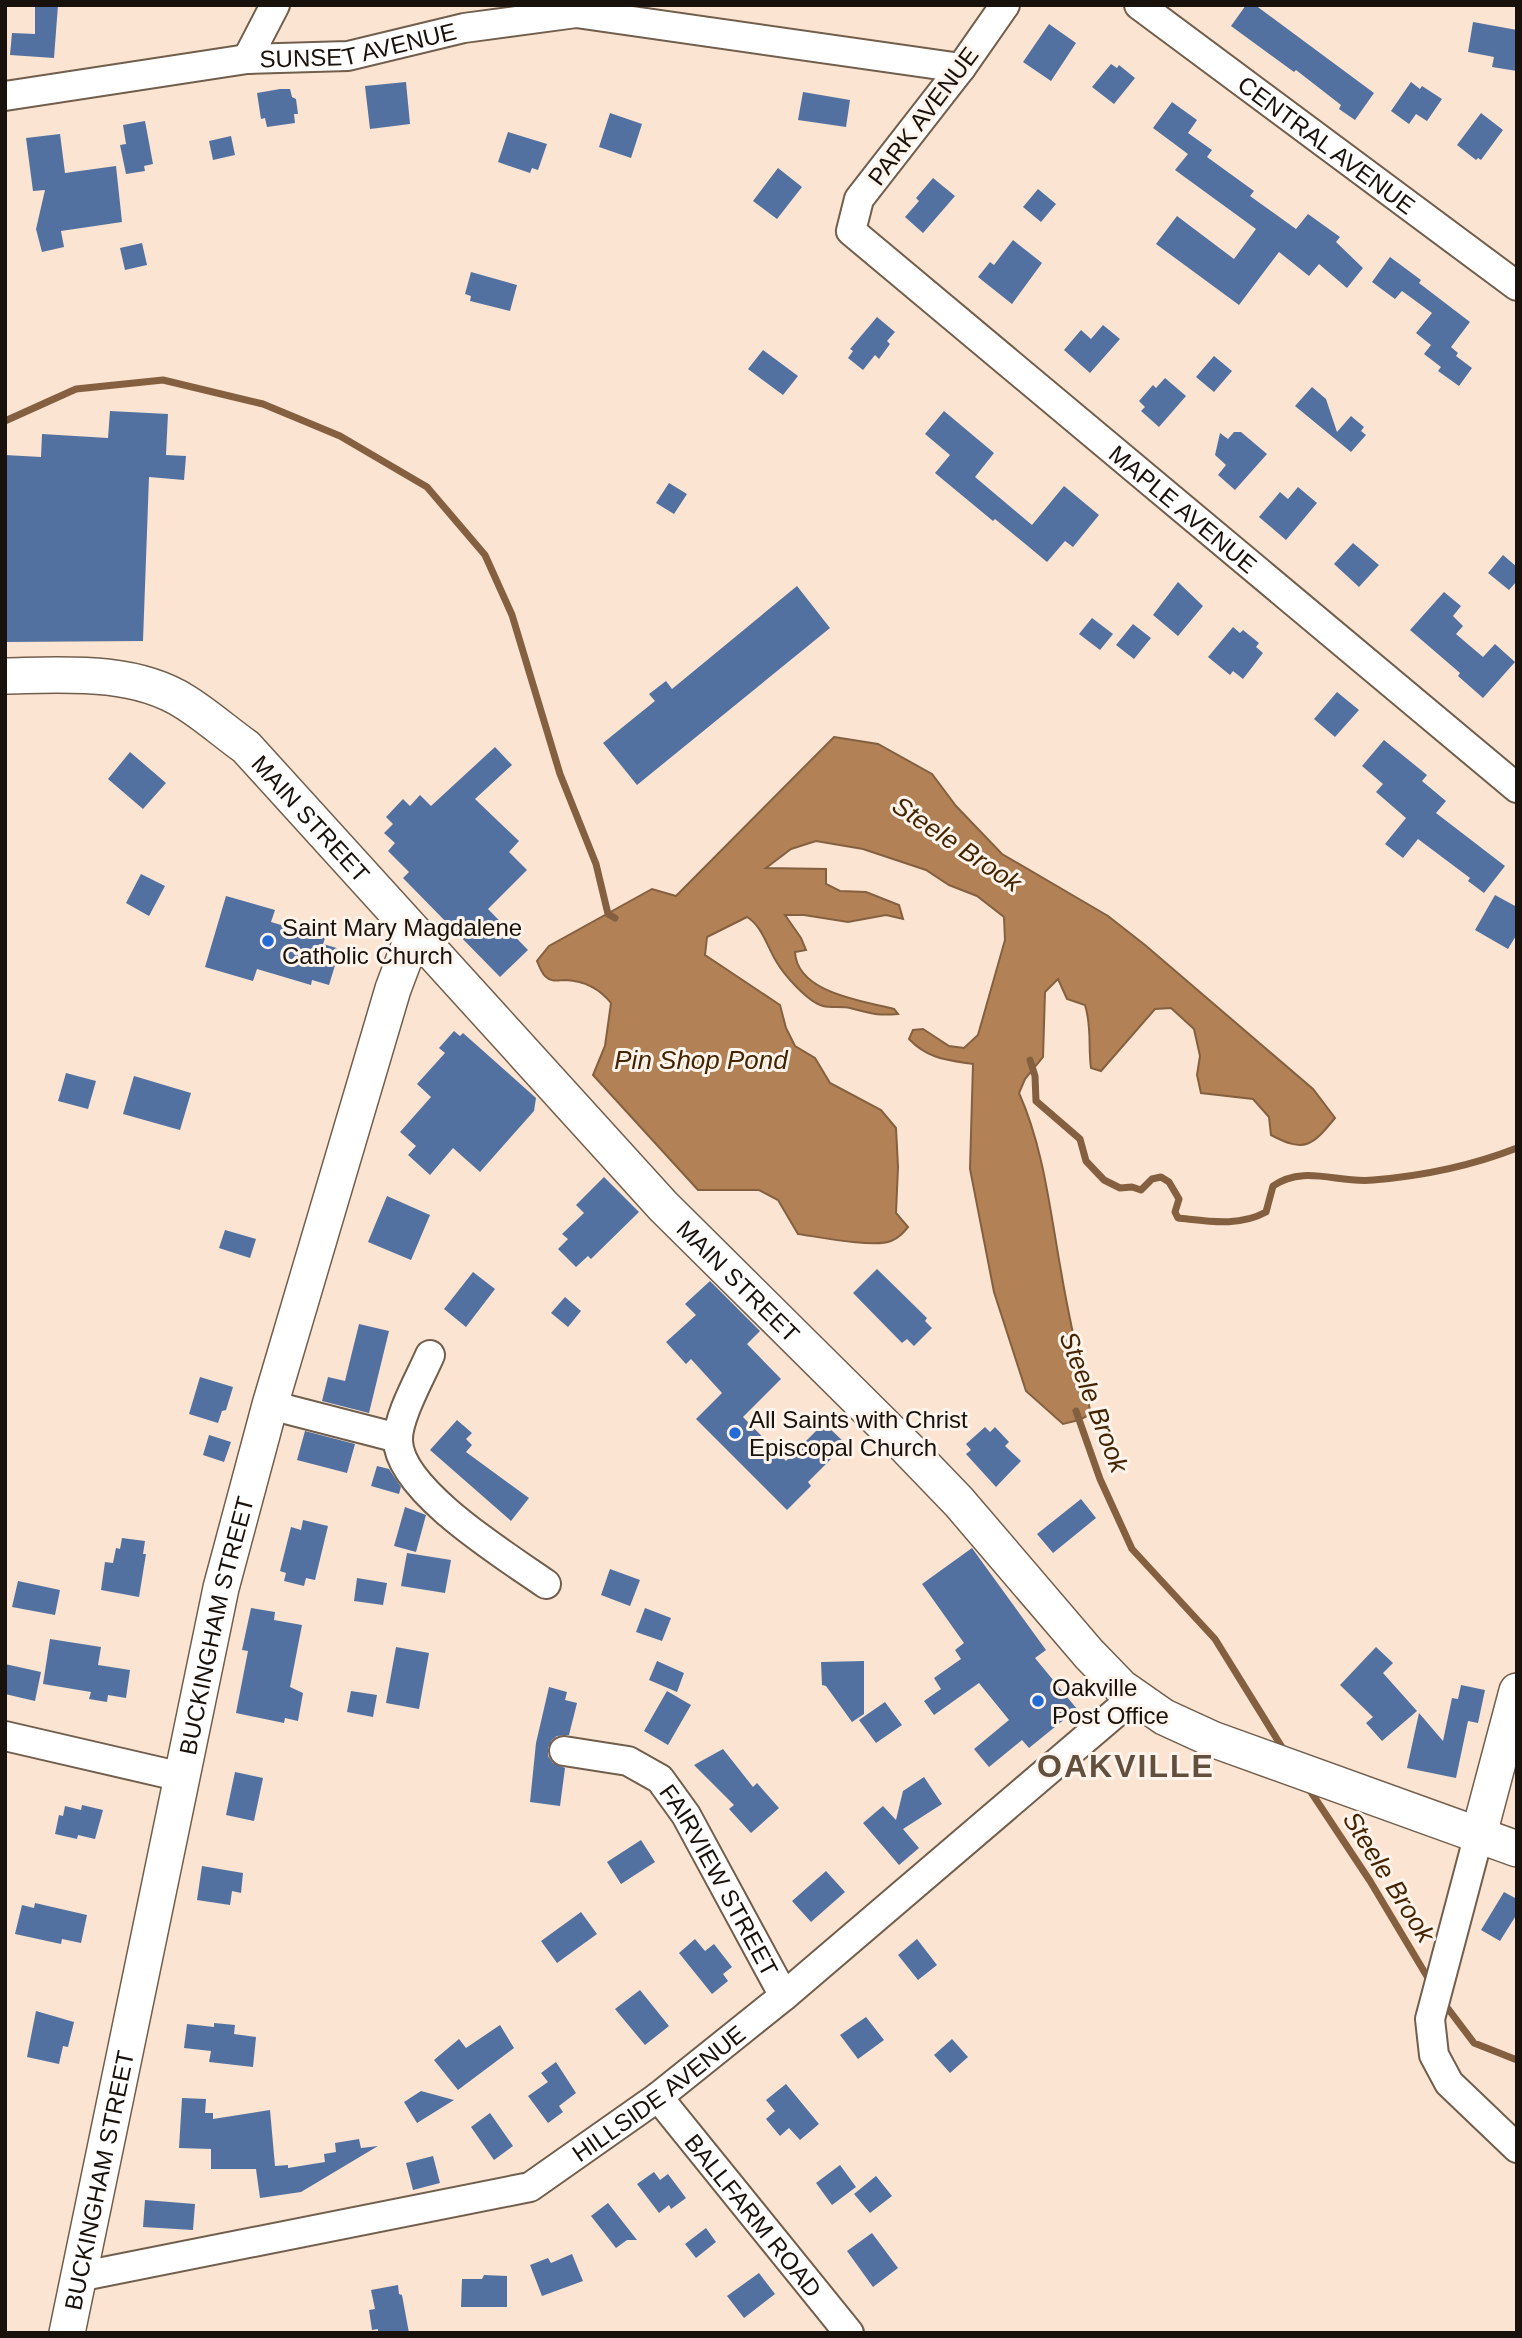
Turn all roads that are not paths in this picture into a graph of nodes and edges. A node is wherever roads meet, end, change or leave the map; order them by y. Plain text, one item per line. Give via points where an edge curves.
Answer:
1 (275, 5) edge
2 (1005, 5) edge
3 (1139, 5) edge
4 (247, 59) junction
5 (961, 68) junction
6 (5, 96) edge
7 (851, 231) joint
8 (1517, 286) edge
9 (5, 676) edge
10 (1517, 788) edge
11 (414, 933) junction
12 (430, 1355) dead end
13 (270, 1405) junction
14 (398, 1438) junction
15 (546, 1584) dead end
16 (1517, 1691) edge
17 (1134, 1697) junction
18 (5, 1736) edge
19 (564, 1751) dead end
20 (182, 1777) junction
21 (1479, 1834) junction
22 (1517, 1849) edge
23 (783, 1996) junction
24 (658, 2097) junction
25 (1517, 2148) edge
26 (78, 2277) junction
27 (67, 2333) edge
28 (849, 2333) edge

1 - 4 street
2 - 5 street, PARK AVENUE
3 - 8 street, CENTRAL AVENUE
4 - 5 street, SUNSET AVENUE via 348,56 464,28 576,13
4 - 6 street, SUNSET AVENUE
5 - 7 street, PARK AVENUE via 859,199
7 - 10 street, MAPLE AVENUE
9 - 11 main road, MAIN STREET via 101,677 139,683 184,702 246,747
11 - 13 main road, BUCKINGHAM STREET via 393,989
11 - 17 main road, MAIN STREET via 663,1206 933,1475 1100,1666
12 - 14 street
13 - 14 street
13 - 20 main road, BUCKINGHAM STREET via 221,1588
14 - 15 street via 401,1460 418,1485
16 - 21 main road
17 - 21 main road, MAIN STREET via 1175,1723 1244,1752
17 - 23 street, HILLSIDE AVENUE
18 - 20 street
19 - 23 street, FAIRVIEW STREET via 628,1761 660,1779 686,1815
20 - 26 main road, BUCKINGHAM STREET
21 - 22 main road, MAIN STREET
21 - 25 street via 1430,2019 1434,2055 1448,2083
23 - 24 street, HILLSIDE AVENUE
24 - 26 street, HILLSIDE AVENUE via 530,2187
24 - 28 street, BALLFARM ROAD
26 - 27 main road, BUCKINGHAM STREET

